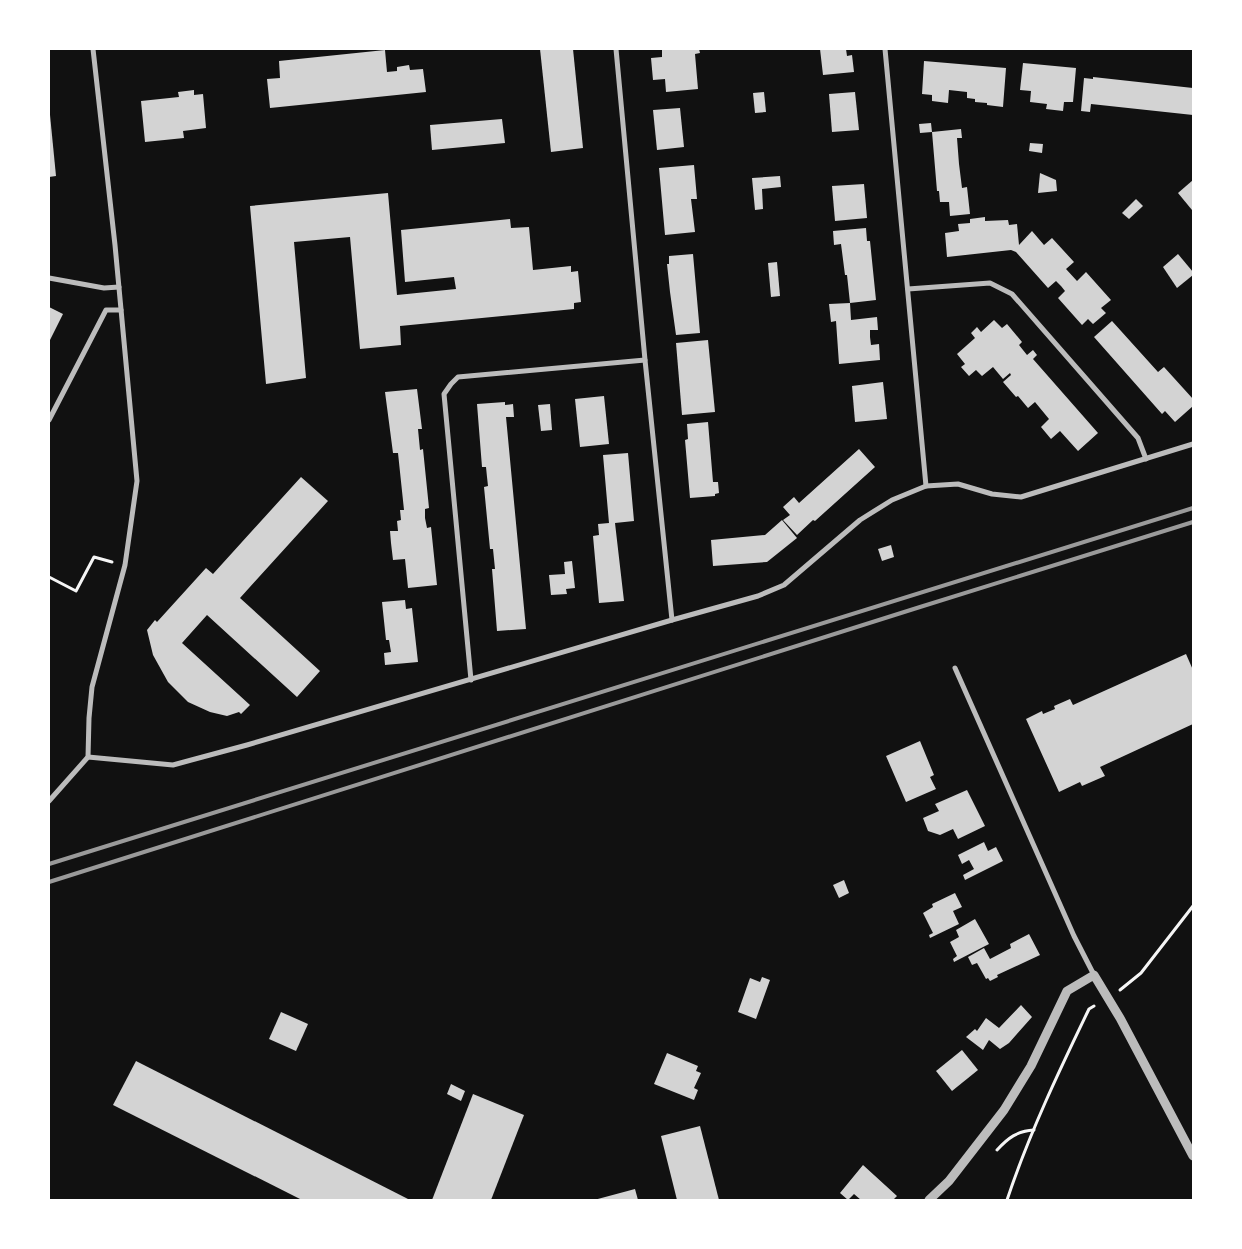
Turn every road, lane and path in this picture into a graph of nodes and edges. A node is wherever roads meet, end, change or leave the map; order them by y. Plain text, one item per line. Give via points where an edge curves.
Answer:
1 (93, 49) edge
2 (616, 49) edge
3 (885, 49) edge
4 (49, 278) edge
5 (119, 287) junction
6 (908, 289) junction
7 (121, 310) junction
8 (644, 360) junction
9 (49, 420) edge
10 (1193, 444) edge
11 (1146, 459) junction
12 (926, 486) junction
13 (125, 565) junction
14 (49, 577) edge
15 (672, 620) junction
16 (954, 668) dead end
17 (471, 680) junction
18 (88, 757) junction
19 (49, 801) edge
20 (1193, 906) edge
21 (1094, 975) junction
22 (1108, 999) junction
23 (1034, 1130) junction
24 (994, 1153) dead end
25 (1193, 1156) edge
26 (929, 1200) edge
27 (1007, 1200) edge

1 - 5 street
2 - 8 street
3 - 6 street
4 - 5 street via 104,288
5 - 7 street
6 - 11 street via 990,283 1012,294 1138,438
6 - 12 street
7 - 9 street via 106,310
7 - 13 street via 137,481
8 - 15 street
8 - 17 street via 458,378 444,394
10 - 11 street
11 - 12 street via 1021,497 992,494 958,484
12 - 15 street via 892,500 860,520 784,585 758,596
13 - 14 path via 94,557 76,591
13 - 18 street via 92,687
15 - 17 street
16 - 21 street
17 - 18 street via 173,765
18 - 19 street
20 - 22 path via 1141,973
21 - 22 street
21 - 26 street via 1067,991 1031,1066 1004,1110 949,1181
22 - 23 path via 1089,1009
22 - 25 street
23 - 24 path via 1022,1131 1007,1139
23 - 27 path

